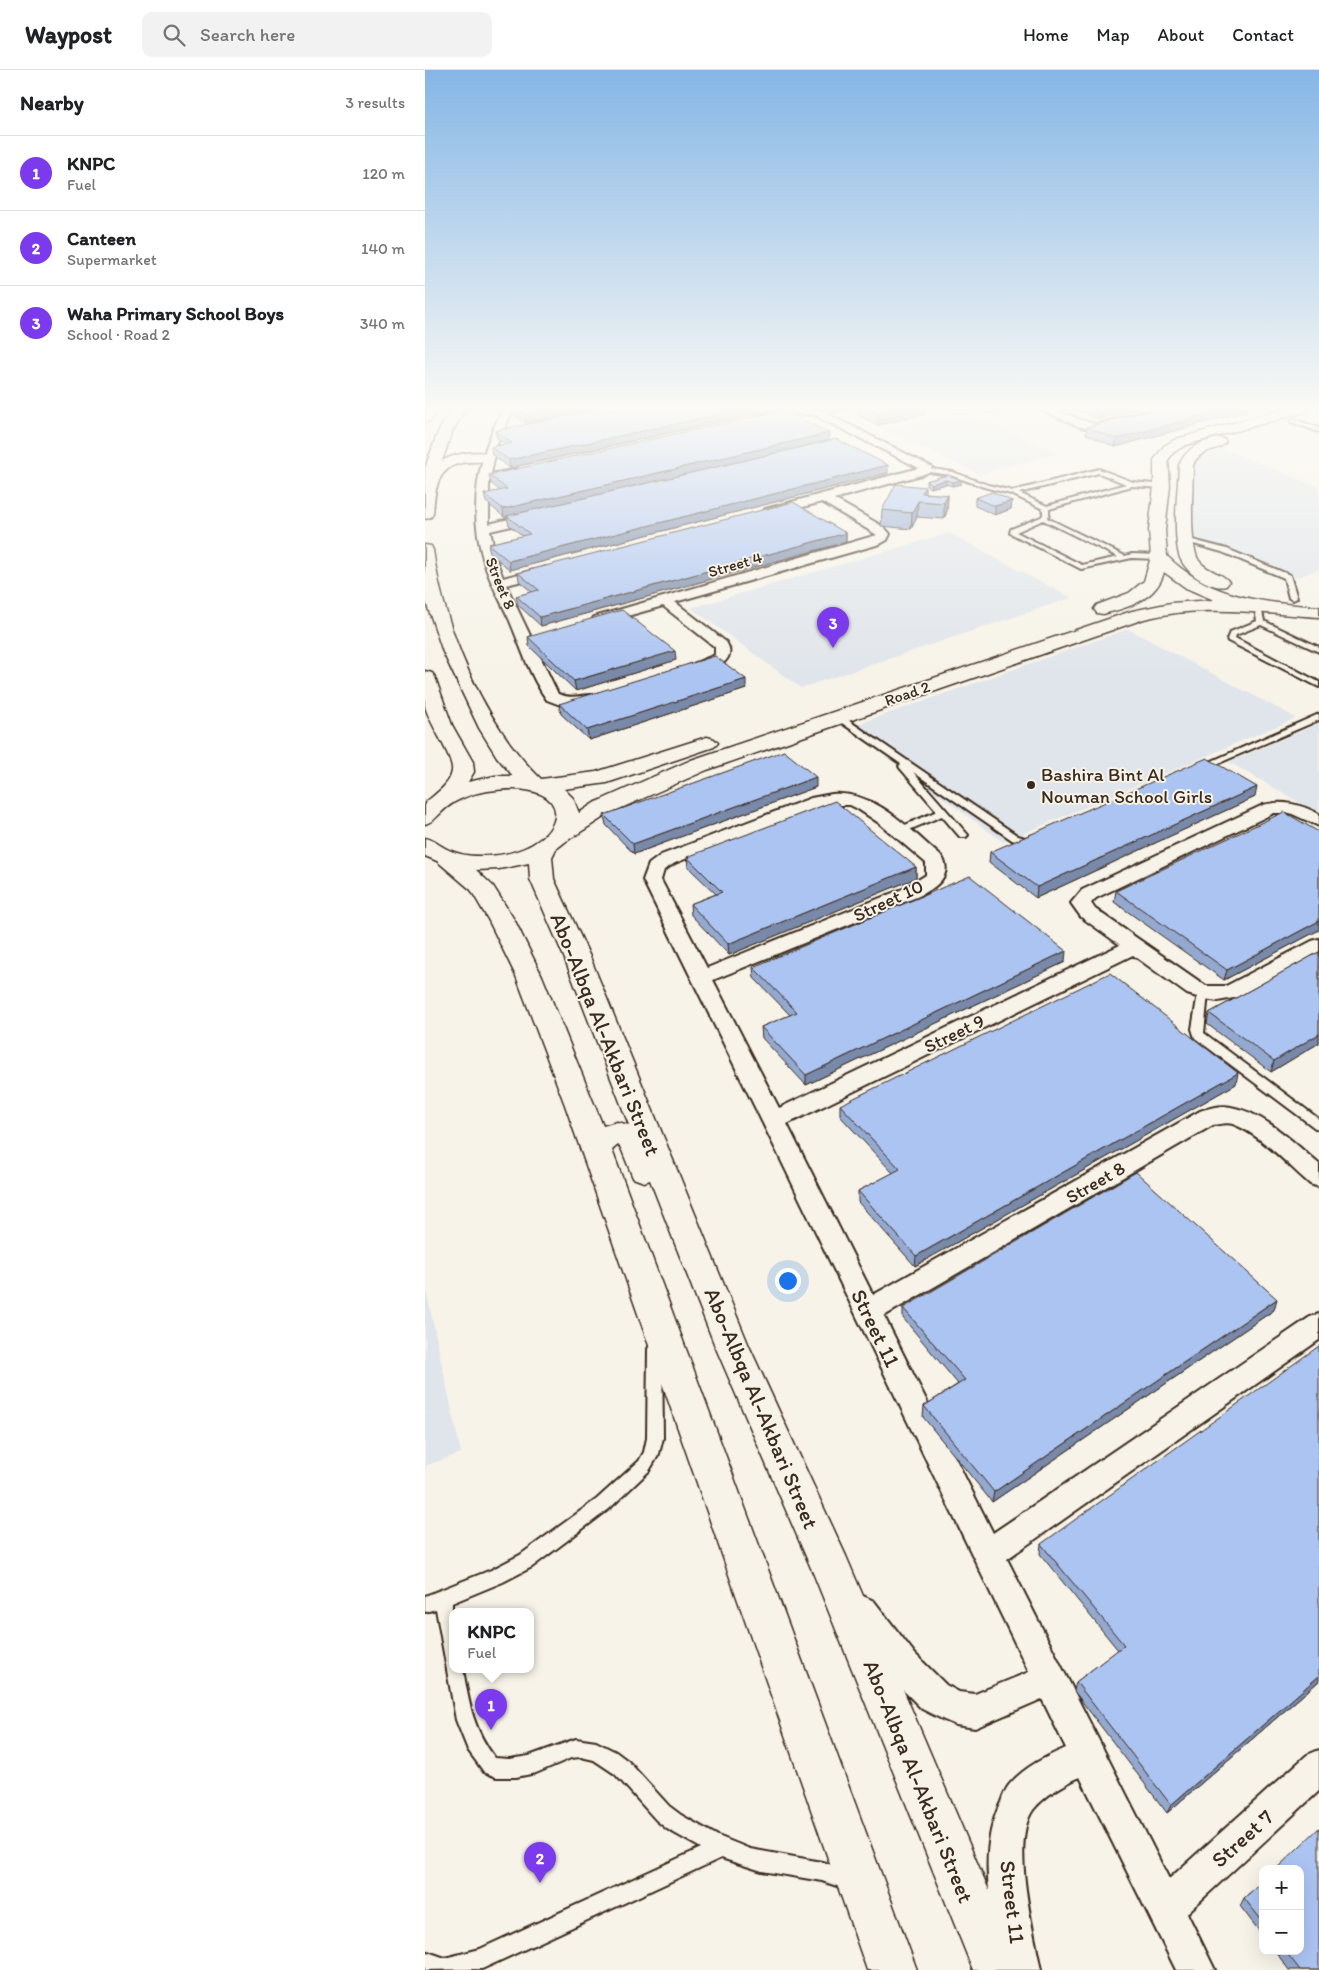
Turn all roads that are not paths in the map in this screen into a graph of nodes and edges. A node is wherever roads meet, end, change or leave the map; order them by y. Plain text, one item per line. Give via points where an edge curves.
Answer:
1 (427, 497) edge
2 (483, 497) edge
3 (829, 497) edge
4 (1021, 497) edge
5 (1088, 497) edge
6 (1160, 497) edge
7 (1186, 497) edge
8 (824, 498) junction
9 (1047, 508) junction
10 (1159, 511) junction
11 (425, 514) edge
12 (548, 514) edge
13 (1186, 514) junction
14 (757, 516) edge
15 (1043, 518) junction
16 (484, 529) junction
17 (1157, 530) junction
18 (1185, 535) junction
19 (425, 550) edge
20 (1159, 557) junction
21 (1123, 558) junction
22 (556, 568) edge
23 (498, 583) junction
24 (428, 589) edge
25 (1293, 598) junction
26 (1319, 600) edge
27 (666, 602) junction
28 (1093, 612) junction
29 (1319, 612) edge
30 (1263, 613) junction
31 (591, 623) edge
32 (1113, 623) junction
33 (1319, 650) edge
34 (682, 672) edge
35 (425, 677) edge
36 (1319, 685) edge
37 (857, 691) junction
38 (605, 696) edge
39 (875, 704) junction
40 (839, 717) junction
41 (1319, 718) edge
42 (892, 754) junction
43 (1193, 771) edge
44 (537, 786) junction
45 (448, 797) junction
46 (943, 812) junction
47 (425, 817) edge
48 (1319, 820) edge
49 (899, 831) junction
50 (963, 835) dead end
51 (1039, 836) edge
52 (552, 841) junction
53 (436, 852) edge
54 (1319, 945) edge
55 (1134, 946) junction
56 (702, 977) junction
57 (1203, 993) junction
58 (774, 1120) junction
59 (1319, 1125) edge
60 (595, 1149) junction
61 (1319, 1178) edge
62 (867, 1312) junction
63 (655, 1313) junction
64 (1319, 1325) edge
65 (732, 1346) junction
66 (988, 1554) junction
67 (832, 1570) junction
68 (443, 1598) junction
69 (425, 1604) edge
70 (449, 1638) edge
71 (455, 1673) edge
72 (1049, 1680) junction
73 (1088, 1754) junction
74 (1319, 1767) edge
75 (723, 1847) junction
76 (863, 1890) junction
77 (1164, 1909) junction
78 (425, 1961) edge
79 (892, 1970) edge
80 (997, 1970) edge
81 (1022, 1970) edge
82 (1195, 1970) edge

1 - 11 main road
2 - 16 street, Street 8
3 - 8 street
4 - 9 lane
5 - 9 lane
6 - 10 main road, Road 2
7 - 13 main road
8 - 14 street
8 - 27 street, Street 4 via 880,530 883,537
9 - 15 lane
10 - 13 main road via 1169,516
10 - 17 main road, Road 2
12 - 16 street
13 - 18 main road
15 - 21 lane
15 - 21 lane via 1017,527 1013,533 1077,566 1089,567
16 - 23 street, Street 8
17 - 18 main road via 1170,527
17 - 20 main road, Road 2
18 - 25 lane via 1287,577
18 - 25 main road via 1187,557 1192,565 1215,580 1256,593
19 - 24 main road
20 - 21 lane via 1137,555
20 - 28 main road, Road 2 via 1152,582 1146,590
20 - 30 main road, Road 2 via 1178,576 1200,589 1245,603
22 - 23 street
23 - 38 street, Street 8 via 529,640 551,697 574,703
24 - 44 main road via 484,719 513,764
25 - 26 main road
27 - 31 street, Street 4
27 - 34 street via 725,650 724,656 716,661
28 - 32 main road via 1113,615 1116,617
28 - 37 main road, Road 2
29 - 30 main road, Road 2
30 - 32 main road, Road 2 via 1203,605 1166,608
30 - 33 lane
30 - 36 lane via 1233,634 1231,639
32 - 39 main road, Road 2
35 - 45 main road via 442,725 462,762 463,772
37 - 39 main road via 854,698 862,705
37 - 44 main road, Road 2 via 638,767 582,782
39 - 40 main road, Road 2
40 - 42 lane
40 - 52 main road, Road 2 via 664,779 602,808
41 - 43 lane
42 - 46 lane
42 - 51 lane via 1015,838 1025,841
44 - 45 main road via 513,782 491,784 469,788
44 - 52 main road, Abo-Albqa Al-Akbari Street via 555,793 565,802 568,813 566,825
45 - 47 main road
46 - 49 lane
46 - 50 lane
48 - 55 street via 1292,808 1269,810 1083,899 1083,908
49 - 56 street, Street 10 via 935,861 937,870 926,885
49 - 56 street, Street 10 via 859,802 834,799 817,802 667,859 656,868 652,880
52 - 53 main road, Road 2 via 529,854 487,863 465,863
52 - 65 main road, Abo-Albqa Al-Akbari Street via 540,857 542,879 577,956
53 - 60 main road via 481,886 502,921 529,976
54 - 57 street via 1233,992
55 - 57 street
55 - 58 street, Street 9
56 - 58 street, Street 11
57 - 59 lane via 1199,1035
58 - 62 street, Street 11
60 - 63 main road
60 - 65 main road via 602,1139 612,1134 626,1135 632,1140 699,1310
61 - 62 street, Street 8 via 1251,1122 1233,1115 1208,1117
62 - 66 street, Street 11
63 - 68 lane via 655,1438 644,1466 603,1504 526,1561
63 - 76 main road
64 - 66 street
65 - 67 main road, Abo-Albqa Al-Akbari Street
66 - 72 street, Street 11
67 - 72 street via 903,1666 934,1697 956,1708 975,1711
67 - 80 main road, Abo-Albqa Al-Akbari Street
68 - 69 lane
68 - 70 lane
71 - 75 lane via 463,1719 475,1750 489,1766 510,1769 581,1748 599,1754 617,1762 672,1821
72 - 73 street, Street 11
73 - 77 street, Street 11
73 - 81 street, Street 11 via 1036,1782 1017,1804 1007,1828 1006,1873
74 - 77 street, Street 7
75 - 76 lane via 749,1859 829,1872
75 - 78 lane via 482,1958 445,1968
76 - 79 main road
77 - 82 street, Street 11

